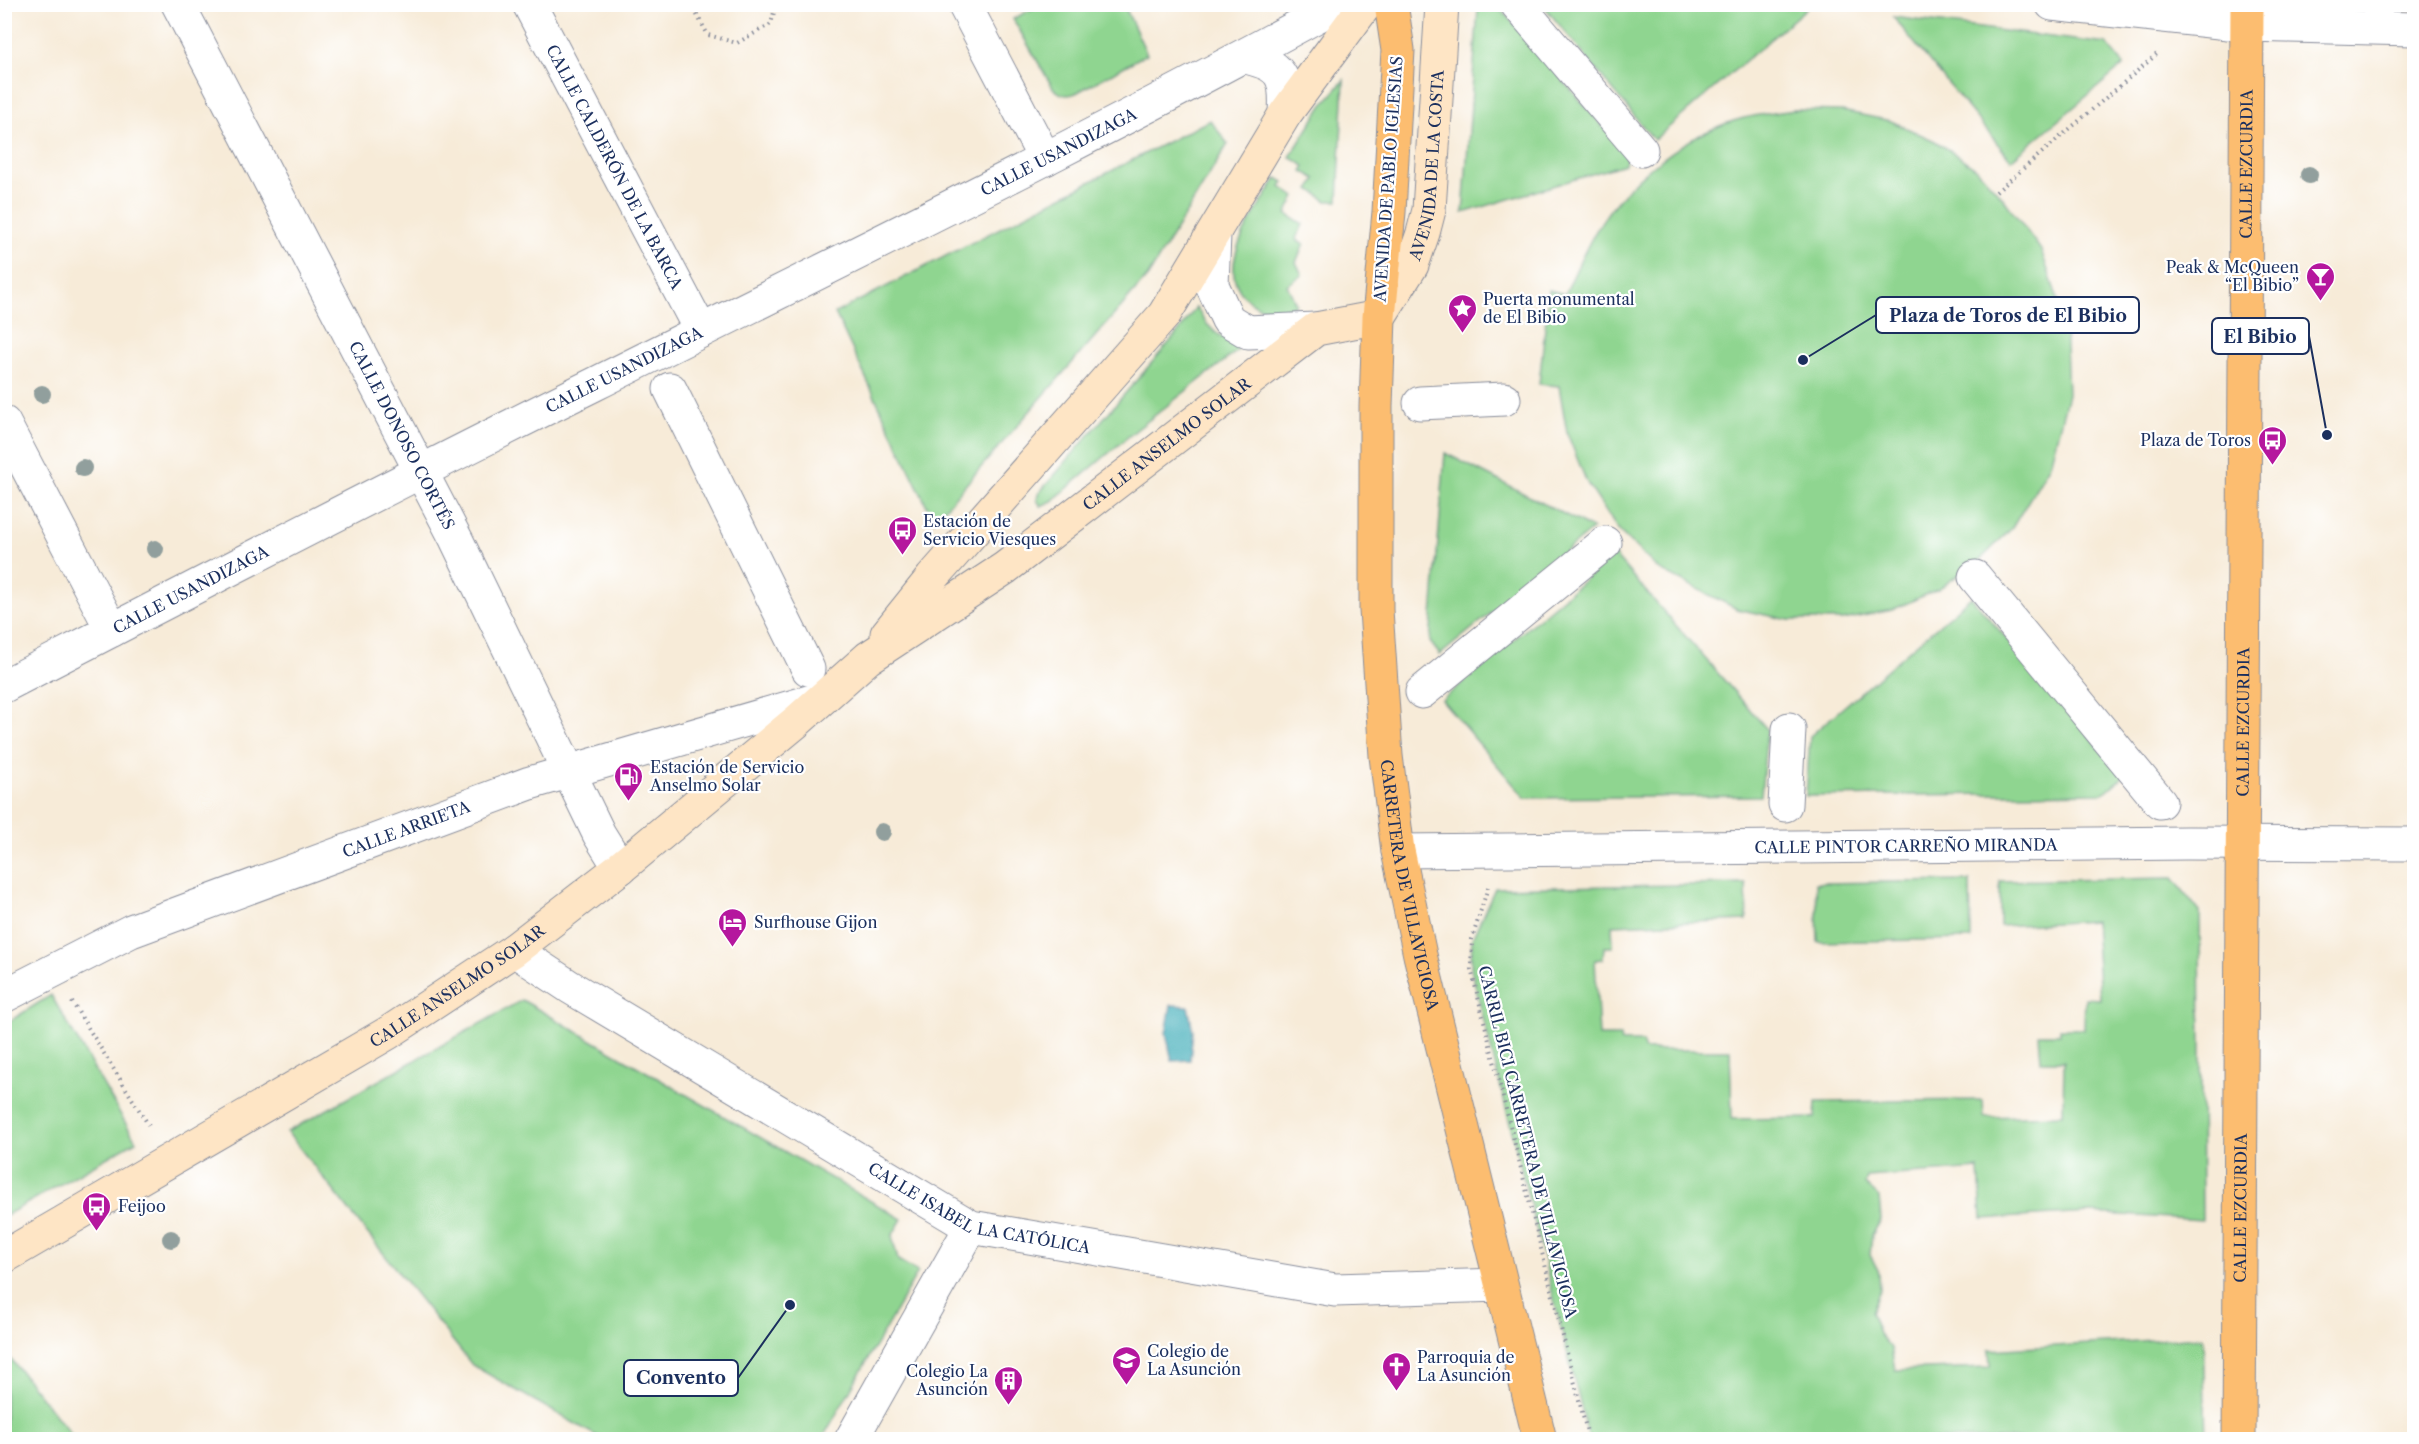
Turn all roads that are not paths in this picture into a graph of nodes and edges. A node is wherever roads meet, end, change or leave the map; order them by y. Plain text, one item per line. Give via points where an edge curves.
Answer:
1 (178, 4) edge
2 (529, 4) edge
3 (963, 4) edge
4 (1340, 4) edge
5 (1366, 4) edge
6 (1391, 4) edge
7 (1442, 4) edge
8 (1517, 4) edge
9 (2052, 4) edge
10 (2247, 15) edge
11 (2415, 29) edge
12 (1245, 57) junction
13 (1285, 114) junction
14 (1641, 150) dead end
15 (1045, 159) junction
16 (1214, 234) junction
17 (1378, 317) junction
18 (1316, 328) junction
19 (701, 331) junction
20 (670, 389) dead end
21 (1504, 399) dead end
22 (1420, 403) dead end
23 (4, 423) edge
24 (421, 471) junction
25 (1605, 543) dead end
26 (1975, 577) dead end
27 (112, 630) junction
28 (868, 658) junction
29 (815, 684) junction
30 (4, 686) edge
31 (1422, 692) dead end
32 (1789, 729) dead end
33 (567, 770) junction
34 (2160, 802) dead end
35 (1785, 805) dead end
36 (2242, 843) junction
37 (2415, 844) edge
38 (1398, 851) junction
39 (620, 868) junction
40 (514, 950) junction
41 (4, 996) edge
42 (971, 1227) junction
43 (4, 1257) edge
44 (1501, 1285) junction
45 (851, 1440) edge
46 (1540, 1440) edge
47 (2239, 1440) edge

1 - 24 street, CALLE DONOSO CORTÉS
2 - 19 street, CALLE CALDERÓN DE LA BARCA
3 - 15 street
4 - 12 street, CALLE USANDIZAGA
5 - 13 main road, CALLE ANSELMO SOLAR
6 - 17 main road, AVENIDA DE PABLO IGLESIAS via 1398,50 1389,212
7 - 17 main road, AVENIDA DE LA COSTA via 1429,210 1412,265
8 - 14 street
9 - 10 street
10 - 11 street
10 - 36 main road, CALLE EZCURDIA
12 - 13 street via 1266,62 1281,73 1286,88
12 - 15 street, CALLE USANDIZAGA
13 - 16 main road, CALLE ANSELMO SOLAR
15 - 19 street, CALLE USANDIZAGA
16 - 18 street via 1212,285 1228,320 1248,332
16 - 28 main road, CALLE ANSELMO SOLAR via 1164,315 932,578
17 - 18 main road
17 - 38 main road, CARRETERA DE VILLAVICIOSA via 1376,610 1386,756
18 - 28 main road, CALLE ANSELMO SOLAR via 1005,568
19 - 24 street, CALLE USANDIZAGA
20 - 29 street
21 - 22 street
23 - 27 street
24 - 27 street, CALLE USANDIZAGA
24 - 33 street, CALLE DONOSO CORTÉS
25 - 31 street
26 - 34 street
27 - 30 street, CALLE USANDIZAGA
28 - 29 main road, CALLE ANSELMO SOLAR
29 - 33 street, CALLE ARRIETA
29 - 39 main road, CALLE ANSELMO SOLAR
32 - 35 street
33 - 39 street, CALLE DONOSO CORTÉS
33 - 41 street, CALLE ARRIETA via 131,930
36 - 37 street, CALLE PINTOR CARREÑO MIRANDA
36 - 38 street, CALLE PINTOR CARREÑO MIRANDA
36 - 47 main road, CALLE EZCURDIA
38 - 44 main road, CARRETERA DE VILLAVICIOSA
39 - 40 main road, CALLE ANSELMO SOLAR
40 - 42 street, CALLE ISABEL LA CATÓLICA
40 - 43 main road, CALLE ANSELMO SOLAR via 388,1033
42 - 44 street, CALLE ISABEL LA CATÓLICA via 1335,1290
42 - 45 street
44 - 46 main road, CARRETERA DE VILLAVICIOSA

